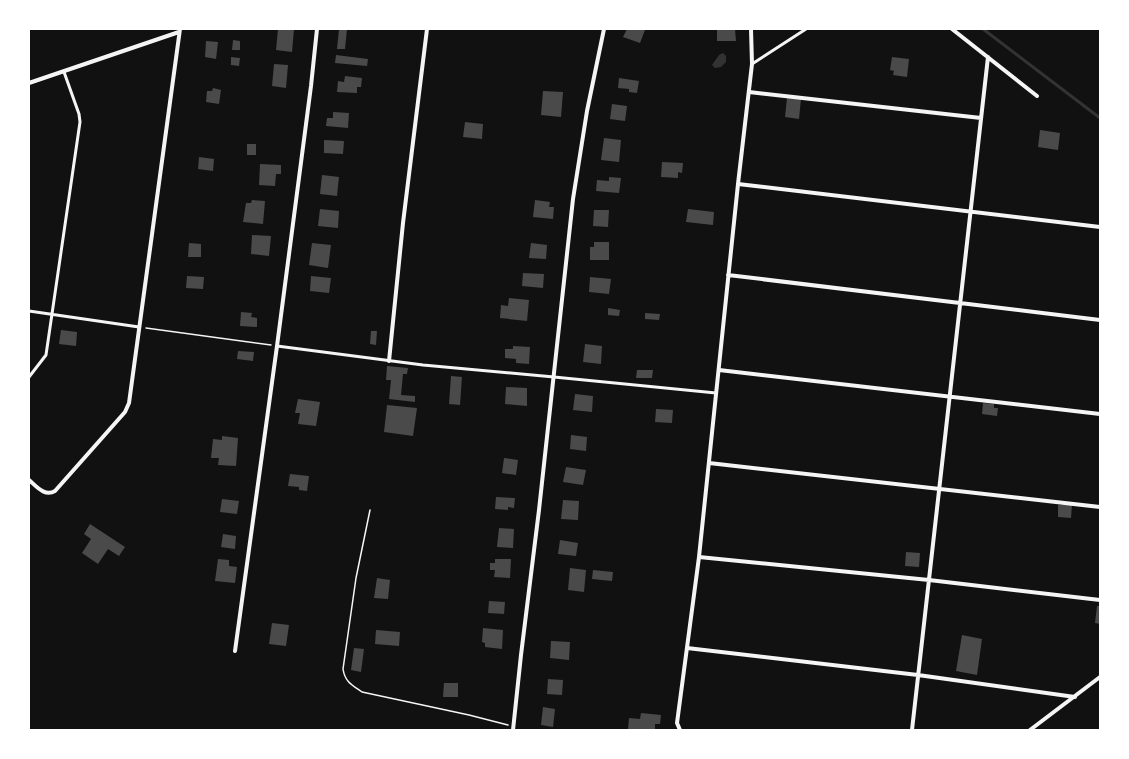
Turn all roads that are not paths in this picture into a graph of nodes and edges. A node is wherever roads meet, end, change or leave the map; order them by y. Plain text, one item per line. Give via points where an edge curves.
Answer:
1 (317, 29) edge
2 (427, 29) edge
3 (604, 29) edge
4 (751, 29) edge
5 (806, 29) edge
6 (952, 29) edge
7 (180, 31) edge
8 (988, 57) junction
9 (752, 64) junction
10 (64, 72) junction
11 (29, 83) edge
12 (749, 92) junction
13 (1037, 96) dead end
14 (981, 118) junction
15 (738, 184) junction
16 (971, 211) junction
17 (1100, 227) edge
18 (728, 276) junction
19 (960, 304) junction
20 (29, 311) edge
21 (52, 314) junction
22 (1100, 320) edge
23 (138, 327) junction
24 (277, 346) junction
25 (389, 361) junction
26 (718, 370) junction
27 (29, 377) edge
28 (554, 377) junction
29 (716, 394) junction
30 (950, 396) junction
31 (1100, 414) edge
32 (709, 463) junction
33 (29, 480) edge
34 (940, 488) junction
35 (1100, 507) edge
36 (699, 557) junction
37 (929, 580) junction
38 (1100, 600) edge
39 (687, 648) junction
40 (235, 651) dead end
41 (918, 676) junction
42 (1100, 678) edge
43 (1075, 697) junction
44 (514, 728) edge
45 (680, 730) edge
46 (912, 730) edge
47 (1030, 730) edge

1 - 24 street
2 - 25 street
3 - 28 street via 587,110 573,199
4 - 9 street
5 - 9 lane
6 - 8 street
7 - 10 street
7 - 23 street
8 - 13 street
8 - 14 street
9 - 12 street
10 - 11 street
10 - 21 lane via 80,122
12 - 14 street
12 - 15 street
14 - 16 street
15 - 16 street
15 - 18 street
16 - 17 street
16 - 19 street
18 - 19 street
18 - 26 street
19 - 22 street
19 - 30 street
20 - 21 lane
21 - 23 lane
21 - 27 lane via 46,355
23 - 33 street via 129,403 125,412 51,494 44,493
24 - 25 lane
24 - 40 street
25 - 28 lane
26 - 29 street
26 - 30 street
28 - 29 lane
28 - 44 street
29 - 32 street
30 - 31 street
30 - 34 street
32 - 34 street
32 - 36 street
34 - 35 street
34 - 37 street
36 - 37 street
36 - 39 street
37 - 38 street
37 - 41 street
39 - 41 street
39 - 45 street via 677,723
41 - 43 street
41 - 46 street
42 - 43 street
43 - 47 street

